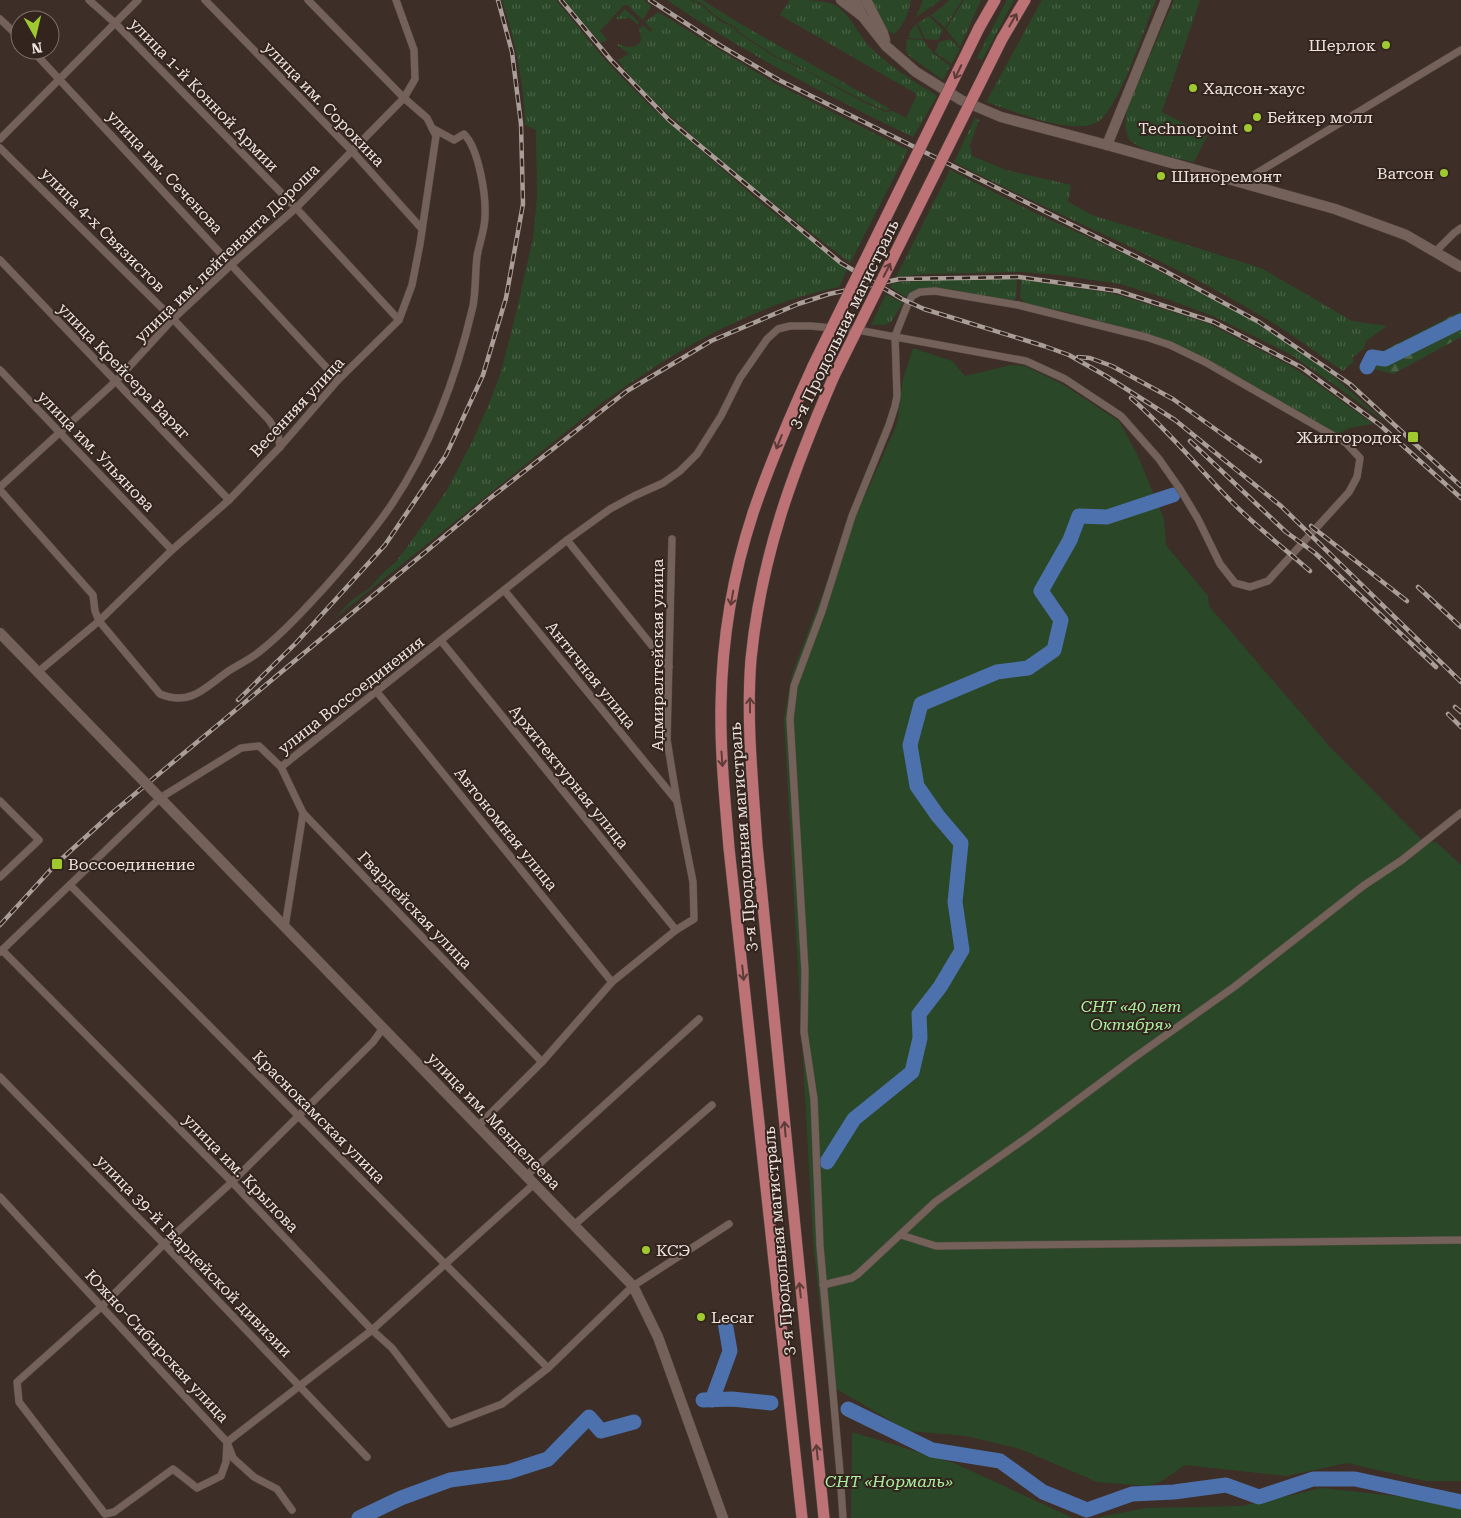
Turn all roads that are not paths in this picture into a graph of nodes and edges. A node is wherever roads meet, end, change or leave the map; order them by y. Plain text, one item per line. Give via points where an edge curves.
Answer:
1 (89, 0) edge
2 (138, 0) edge
3 (206, 0) edge
4 (308, 0) edge
5 (396, 0) edge
6 (841, 0) edge
7 (855, 0) edge
8 (866, 0) edge
9 (995, 0) edge
10 (1025, 0) edge
11 (1166, 0) edge
12 (863, 17) junction
13 (0, 19) edge
14 (116, 24) junction
15 (10, 28) edge
16 (886, 46) junction
17 (1461, 50) edge
18 (42, 60) edge
19 (61, 80) junction
20 (404, 98) junction
21 (432, 128) junction
22 (0, 139) edge
23 (1107, 145) junction
24 (0, 148) edge
25 (352, 151) junction
26 (1242, 182) junction
27 (296, 208) junction
28 (1461, 228) edge
29 (422, 229) junction
30 (1436, 251) junction
31 (0, 260) edge
32 (232, 264) junction
33 (1461, 267) edge
34 (173, 319) junction
35 (399, 320) junction
36 (895, 336) junction
37 (0, 370) edge
38 (338, 380) junction
39 (116, 381) junction
40 (60, 434) junction
41 (280, 447) junction
42 (0, 489) edge
43 (229, 500) junction
44 (672, 539) dead end
45 (567, 540) junction
46 (172, 550) junction
47 (504, 590) junction
48 (99, 621) junction
49 (0, 633) edge
50 (442, 642) junction
51 (669, 667) junction
52 (38, 672) junction
53 (378, 692) junction
54 (281, 767) junction
55 (160, 798) junction
56 (677, 800) junction
57 (0, 801) edge
58 (303, 813) junction
59 (1461, 813) edge
60 (0, 877) edge
61 (70, 884) junction
62 (285, 927) junction
63 (676, 930) junction
64 (1, 951) edge
65 (612, 982) junction
66 (699, 1019) dead end
67 (383, 1028) junction
68 (542, 1062) junction
69 (0, 1077) edge
70 (712, 1105) dead end
71 (299, 1116) junction
72 (478, 1126) junction
73 (526, 1176) junction
74 (232, 1182) junction
75 (534, 1184) junction
76 (0, 1197) edge
77 (729, 1224) dead end
78 (574, 1225) junction
79 (900, 1235) junction
80 (1461, 1240) edge
81 (164, 1244) junction
82 (446, 1265) junction
83 (633, 1286) junction
84 (823, 1286) junction
85 (101, 1307) junction
86 (372, 1330) junction
87 (548, 1368) junction
88 (301, 1386) junction
89 (227, 1442) junction
90 (366, 1456) dead end
91 (292, 1510) dead end
92 (723, 1518) edge
93 (802, 1518) edge
94 (824, 1518) edge
95 (843, 1518) edge

1 - 14 street, улица 1-й Конной Армии
2 - 14 street
3 - 25 street, улица им. Сорокина
4 - 20 street
5 - 20 street, улица им. лейтенанта Дороша via 414,50 415,78
6 - 12 main road
7 - 12 main road
8 - 16 main road
9 -> 93 highway, 3-я Продольная магистраль, bridge via 813,366 768,471 743,548 723,658 721,744 729,848
94 -> 10 highway, 3-я Продольная магистраль, bridge via 757,846 752,779 751,661 766,563 806,440 834,376 1002,39
11 - 23 main road
12 - 16 main road
13 - 15 street
14 - 19 street
14 - 27 street, улица 1-й Конной Армии
16 - 23 main road via 916,72 961,100 1000,117
17 - 26 street
18 - 19 street, улица им. Сеченова
19 - 22 street
19 - 32 street, улица им. Сеченова
20 - 21 street via 427,118
20 - 25 street, улица им. лейтенанта Дороша
21 - 29 street, Весенняя улица via 436,136
21 - 48 street via 454,140 464,134 470,140 482,180 485,217 477,255 473,304 453,378 417,462 392,504 303,611 259,652 188,698 170,698 160,694
23 - 26 main road
24 - 34 street, улица 4-х Связистов
25 - 27 street, улица им. лейтенанта Дороша
25 - 29 street, улица им. Сорокина
26 - 30 main road via 1366,219
27 - 32 street, улица им. лейтенанта Дороша
27 - 35 street, улица 1-й Конной Армии
28 - 30 street
29 - 35 street, Весенняя улица via 412,285
30 - 33 main road
31 - 39 street, улица Крейсера Варяг
32 - 34 street, улица им. лейтенанта Дороша
32 - 38 street, улица им. Сеченова
34 - 39 street, улица им. лейтенанта Дороша
34 - 41 street, улица 4-х Связистов via 269,420 278,434
35 - 38 street, Весенняя улица
36 - 36 street, улица Воссоединения via 912,296 935,291 1018,305 1146,337 1205,362 1346,443 1360,458 1357,477 1349,492 1268,581 1250,587 1235,583 1220,564 1180,488 1121,416 1065,379 1026,361
36 - 45 street, улица Воссоединения via 811,326 778,329 767,339 740,378 697,454 662,483 610,509
36 - 84 street via 897,396 890,425 852,516 794,686 790,719 805,971 804,1032 814,1099
37 - 40 street, улица им. Ульянова
38 - 41 street, Весенняя улица
39 - 40 street, улица им. лейтенанта Дороша
39 - 43 street, улица Крейсера Варяг
40 - 42 street, улица им. лейтенанта Дороша
40 - 46 street, улица им. Ульянова
41 - 43 street, Весенняя улица
42 - 48 street via 93,595
43 - 46 street, Весенняя улица
44 - 51 street, Адмиралтейская улица
45 - 47 street, улица Воссоединения
45 - 51 street
46 - 48 street, Весенняя улица
47 - 50 street, улица Воссоединения
47 - 56 street, Античная улица
48 - 52 street, Весенняя улица
49 - 52 main road
50 - 53 street, улица Воссоединения
50 - 63 street, Архитектурная улица
51 - 56 street, Адмиралтейская улица via 668,740
52 - 55 main road, улица им. Менделеева, bridge
53 - 54 street, улица Воссоединения
53 - 65 street, Автономная улица
54 - 55 street, улица Воссоединения via 259,746 241,748
54 - 58 street, Гвардейская улица
55 - 61 street, улица Воссоединения
55 - 62 main road, улица им. Менделеева
56 - 63 street, Адмиралтейская улица via 692,882 694,919
57 - 60 street via 39,840
58 - 62 street
58 - 68 street, Гвардейская улица
59 - 79 street via 1234,987 935,1202
61 - 64 street, улица Воссоединения
61 - 71 street, Краснокамская улица
62 - 67 main road, улица им. Менделеева
63 - 65 street, Адмиралтейская улица
64 - 74 street, улица им. Крылова
65 - 68 street, Адмиралтейская улица
66 - 73 street
67 - 71 street via 374,1042
67 - 72 main road, улица им. Менделеева
68 - 72 street, Адмиралтейская улица
69 - 81 street, улица 39-й Гвардейской дивизии
70 - 78 street
71 - 74 street
71 - 82 street, Краснокамская улица
72 - 73 main road, улица им. Менделеева
73 - 75 main road, улица им. Менделеева
74 - 81 street
74 - 86 street, улица им. Крылова
75 - 78 main road, улица им. Менделеева
75 - 82 street
76 - 85 street, Южно-Сибирская улица
77 - 83 street
78 - 83 main road, улица им. Менделеева
79 - 80 street via 936,1246
79 - 84 street via 852,1278
81 - 85 street
81 - 88 street, улица 39-й Гвардейской дивизии
82 - 86 street
82 - 87 street, Краснокамская улица
83 - 87 street
83 - 92 main road, улица им. Менделеева via 658,1337
84 - 95 street
85 - 89 street, Южно-Сибирская улица
85 - 89 street via 17,1382 19,1402 105,1514 114,1512 173,1469 197,1488 221,1476
86 - 87 street, улица им. Крылова via 392,1348 450,1424 502,1404
86 - 88 street
88 - 89 street
88 - 90 street, улица 39-й Гвардейской дивизии
89 - 91 street, Южно-Сибирская улица via 233,1458 254,1477 277,1489

